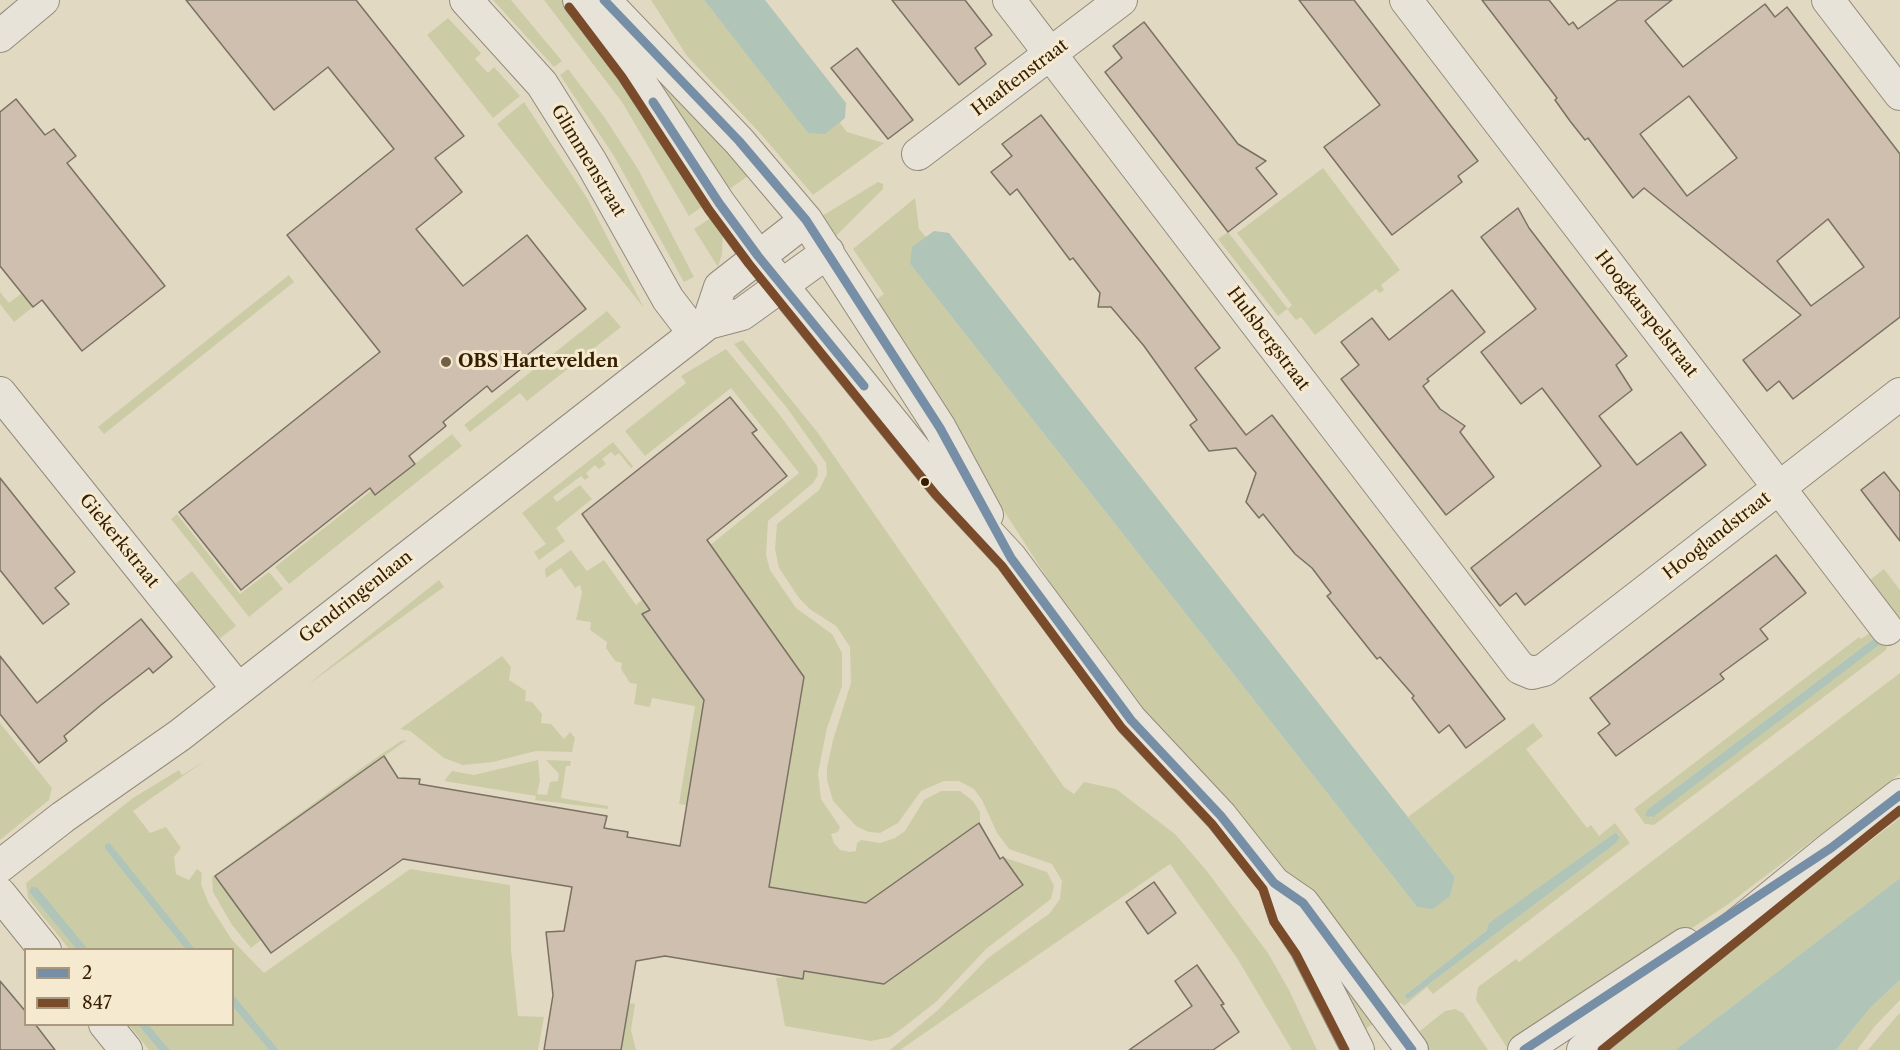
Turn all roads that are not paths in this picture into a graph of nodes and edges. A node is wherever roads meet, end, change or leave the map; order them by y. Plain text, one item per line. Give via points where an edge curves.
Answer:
1 (43, 0) edge
2 (466, 0) edge
3 (579, 0) edge
4 (604, 0) edge
5 (1009, 0) edge
6 (1121, 0) edge
7 (1406, 0) edge
8 (1828, 0) edge
9 (0, 36) edge
10 (1051, 55) junction
11 (1900, 94) edge
12 (918, 154) dead end
13 (806, 220) junction
14 (828, 252) junction
15 (758, 256) junction
16 (781, 285) junction
17 (701, 328) junction
18 (0, 393) edge
19 (1900, 394) edge
20 (1780, 487) junction
21 (1011, 558) junction
22 (1887, 629) dead end
23 (1532, 674) joint
24 (238, 689) junction
25 (1900, 795) edge
26 (1831, 848) junction
27 (0, 866) edge
28 (1274, 883) junction
29 (0, 894) edge
30 (43, 948) edge
31 (107, 1026) edge
32 (126, 1050) edge
33 (1358, 1050) edge
34 (1412, 1050) edge
35 (1524, 1050) edge
36 (1583, 1050) edge

1 - 9 street
2 - 17 street, Glimmenstraat via 542,84 668,299
3 - 15 street via 632,70 718,203
4 - 13 street via 759,163
5 - 10 street, Hulsbergstraat
6 - 10 street, Haaftenstraat
7 - 20 street, Hoogkarspelstraat
8 - 11 street
10 - 12 street, Haaftenstraat
10 - 23 street, Hulsbergstraat via 1521,668
13 - 14 street
13 - 15 street
14 - 16 street, Gendringenlaan
14 - 21 street via 940,428
15 - 16 street
15 - 17 street via 720,288
16 - 17 street, Gendringenlaan via 742,315
16 - 21 street via 945,487
17 - 24 street, Gendringenlaan
18 - 24 street, Giekerkstraat
19 - 20 street, Hooglandstraat
20 - 22 street, Hoogkarspelstraat
20 - 23 street, Hooglandstraat via 1544,670
21 - 28 street via 1131,720 1221,816
24 - 27 street, Gendringenlaan
25 - 26 street
26 - 35 street
26 - 36 street
28 - 33 street via 1285,916 1306,948
28 - 34 street via 1303,903
29 - 30 street
31 - 32 street

